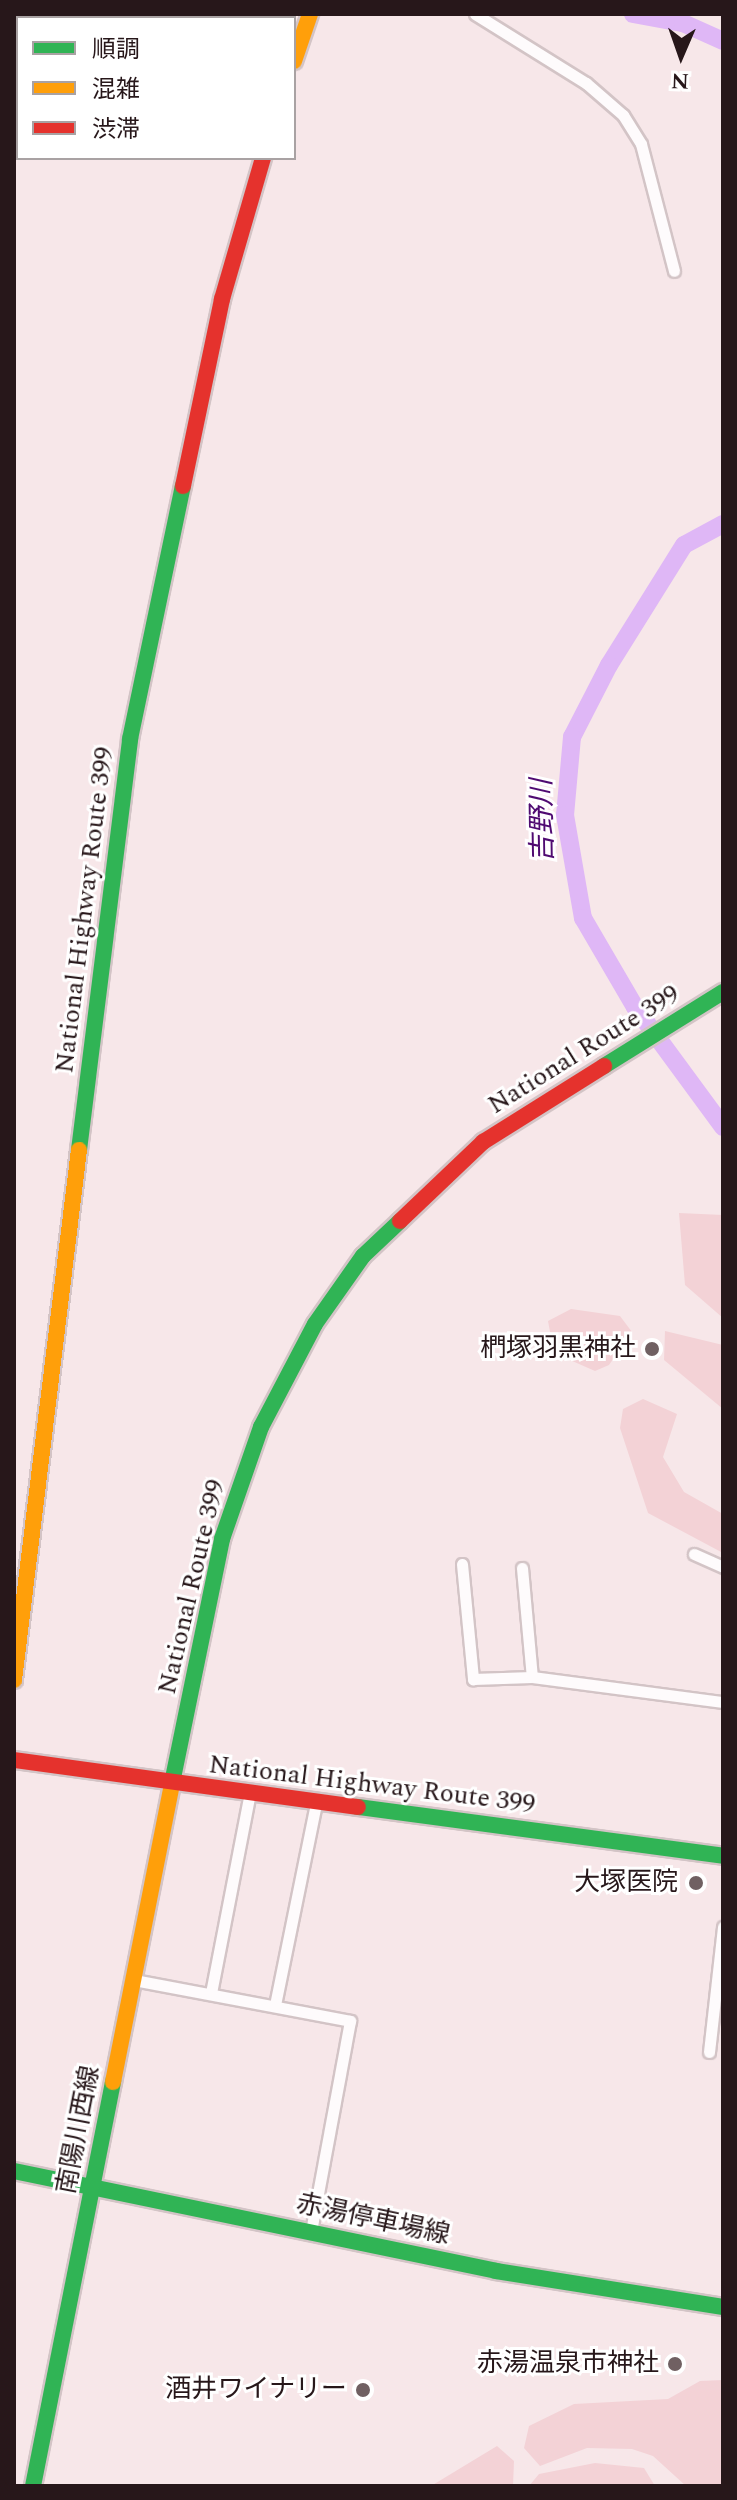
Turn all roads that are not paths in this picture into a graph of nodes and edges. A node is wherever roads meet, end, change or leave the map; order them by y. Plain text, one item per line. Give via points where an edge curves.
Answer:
1 (310, 14) edge
2 (475, 14) edge
3 (296, 55) edge
4 (262, 160) edge
5 (674, 271) dead end
6 (723, 992) edge
7 (694, 1554) dead end
8 (462, 1564) dead end
9 (723, 1567) edge
10 (522, 1568) dead end
11 (532, 1677) junction
12 (14, 1680) edge
13 (723, 1702) edge
14 (14, 1760) edge
15 (172, 1783) junction
16 (250, 1793) junction
17 (316, 1803) junction
18 (723, 1856) edge
19 (723, 1927) edge
20 (722, 1945) edge
21 (134, 1980) junction
22 (211, 1993) junction
23 (719, 1996) edge
24 (275, 2005) junction
25 (709, 2052) dead end
26 (14, 2171) edge
27 (92, 2187) junction
28 (311, 2231) junction
29 (723, 2307) edge
30 (33, 2486) edge

1 - 3 main road
2 - 5 street via 586,83 623,115 641,144
4 - 12 main road, National Highway Route 399 via 222,299 130,739
6 - 15 main road, National Route 399 via 457,1163 363,1256 315,1324 261,1427 222,1539
7 - 9 street
8 - 11 street via 473,1679
10 - 11 street
11 - 13 street
14 - 15 main road, National Highway Route 399
15 - 16 main road, National Highway Route 399
15 - 21 main road, 南陽川西線
16 - 17 main road, National Highway Route 399
16 - 22 street
17 - 18 main road, National Highway Route 399
17 - 24 street
19 - 20 street
20 - 23 street
21 - 22 street
21 - 27 main road, 南陽川西線
22 - 24 street
23 - 25 street
24 - 28 street via 350,2021
26 - 27 main road, 赤湯停車場線
27 - 28 main road, 赤湯停車場線
27 - 30 main road, 南陽川西線
28 - 29 main road, 赤湯停車場線

